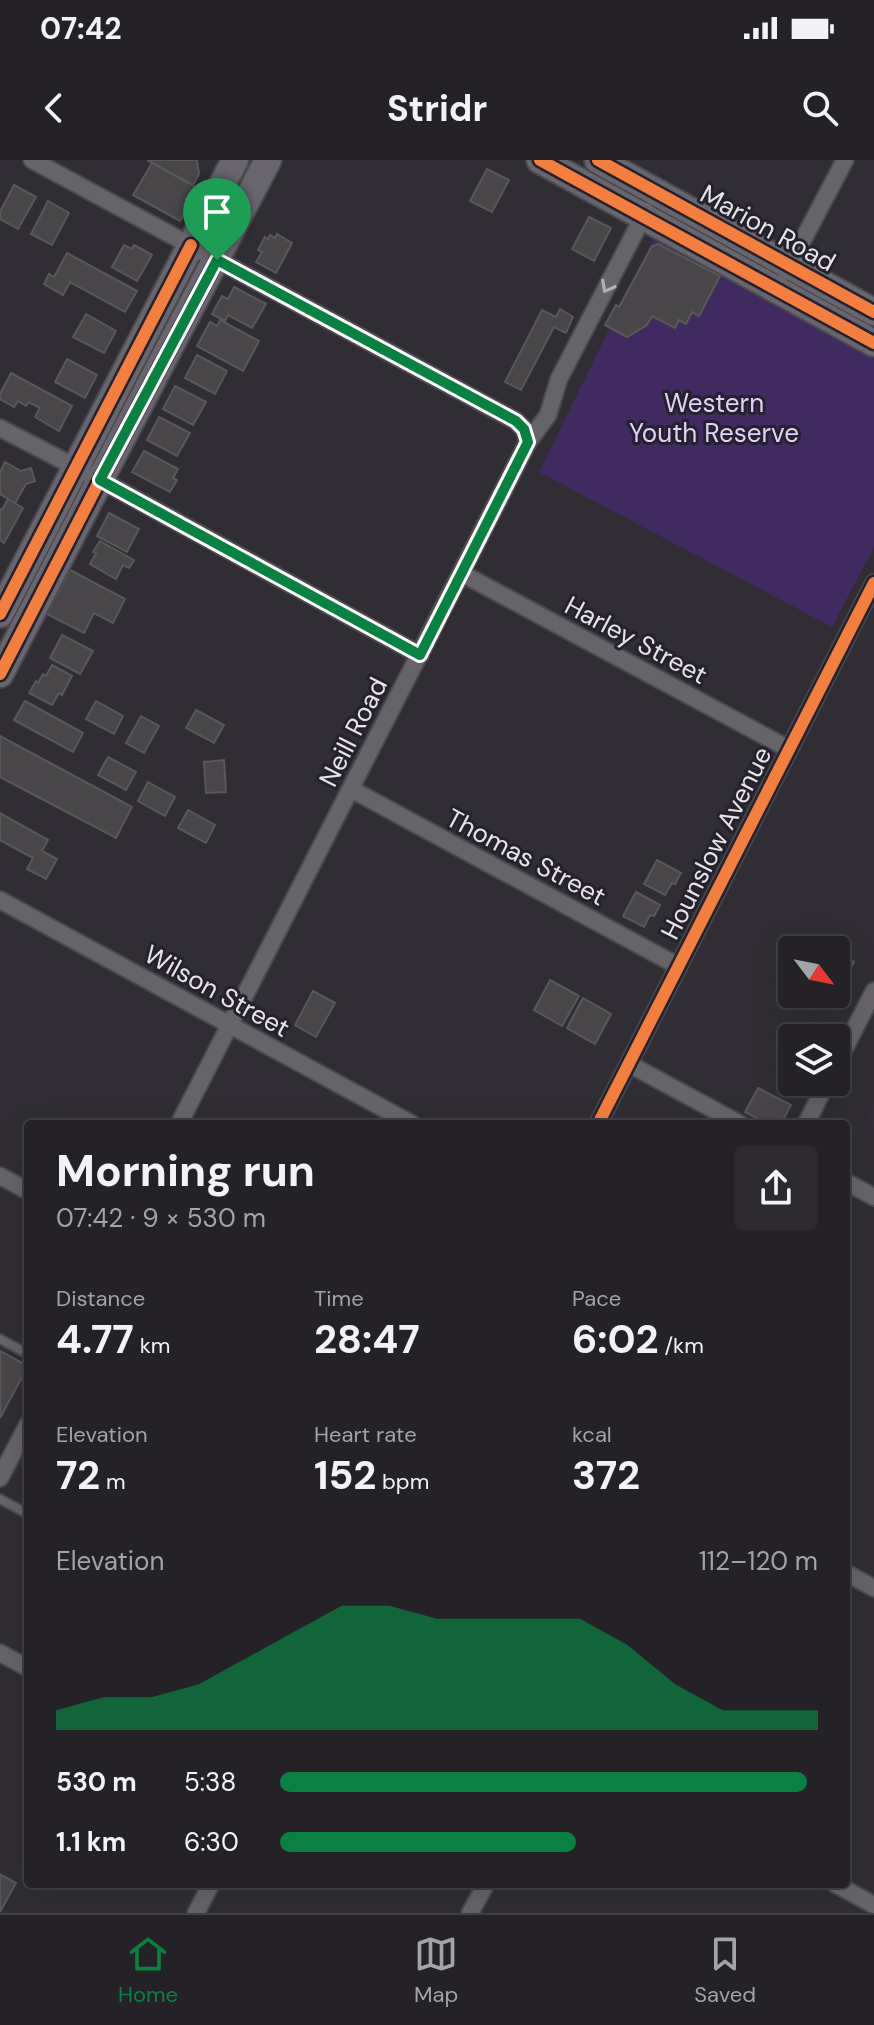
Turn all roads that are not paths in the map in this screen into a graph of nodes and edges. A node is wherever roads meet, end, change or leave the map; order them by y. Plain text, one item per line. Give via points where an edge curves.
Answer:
1 (32, 160) edge
2 (235, 160) edge
3 (268, 160) edge
4 (540, 160) edge
5 (598, 160) edge
6 (845, 160) edge
7 (657, 191) junction
8 (643, 218) junction
9 (191, 245) junction
10 (217, 260) junction
11 (783, 278) junction
12 (874, 312) edge
13 (874, 343) edge
14 (0, 428) edge
15 (528, 442) junction
16 (76, 468) junction
17 (100, 480) junction
18 (461, 573) junction
19 (874, 583) edge
20 (0, 614) edge
21 (420, 655) junction
22 (0, 674) edge
23 (789, 749) junction
24 (351, 789) junction
25 (0, 900) edge
26 (678, 966) junction
27 (874, 991) edge
28 (229, 1025) junction
29 (850, 1038) edge
30 (629, 1064) junction
31 (820, 1096) edge
32 (181, 1120) edge
33 (405, 1120) edge
34 (600, 1120) edge
35 (733, 1120) edge
36 (808, 1120) edge
37 (0, 1176) edge
38 (850, 1184) edge
39 (24, 1189) edge
40 (874, 1197) edge
41 (0, 1339) edge
42 (24, 1352) edge
43 (24, 1432) edge
44 (0, 1478) edge
45 (0, 1499) edge
46 (24, 1512) edge
47 (850, 1575) edge
48 (874, 1588) edge
49 (0, 1653) edge
50 (24, 1666) edge
51 (209, 1888) edge
52 (484, 1888) edge
53 (842, 1888) edge
54 (874, 1905) edge
55 (196, 1913) edge
56 (470, 1913) edge

1 - 9 street
2 - 9 main road
3 - 10 main road
4 - 8 main road, Marion Road
5 - 7 main road, Marion Road
6 - 11 street
7 - 8 street, Neill Road
7 - 11 main road, Marion Road
8 - 11 main road, Marion Road
8 -> 15 street, Neill Road via 559,379 548,415
9 - 10 street
9 - 16 main road
10 - 15 street via 516,421
10 - 17 main road
11 - 12 main road, Marion Road
11 - 13 main road, Marion Road
14 - 16 street
15 - 18 street, Neill Road
16 - 17 street
16 - 20 main road
17 - 21 street
17 - 22 main road
18 - 21 street, Neill Road
18 - 23 street, Harley Street
19 - 23 street, Hounslow Avenue
21 - 24 street, Neill Road
23 - 26 street, Hounslow Avenue
24 - 26 street, Thomas Street
24 - 28 street, Neill Road
25 - 28 street, Wilson Street
26 - 30 street, Hounslow Avenue
27 - 29 street
28 - 32 street, Neill Road
28 - 33 street, Wilson Street
30 - 34 street, Hounslow Avenue
30 - 35 street
31 - 36 street
37 - 39 street
38 - 40 street
41 - 42 lane
43 - 44 street
45 - 46 lane
47 - 48 street
49 - 50 street
51 - 55 street
52 - 56 street
53 - 54 street

